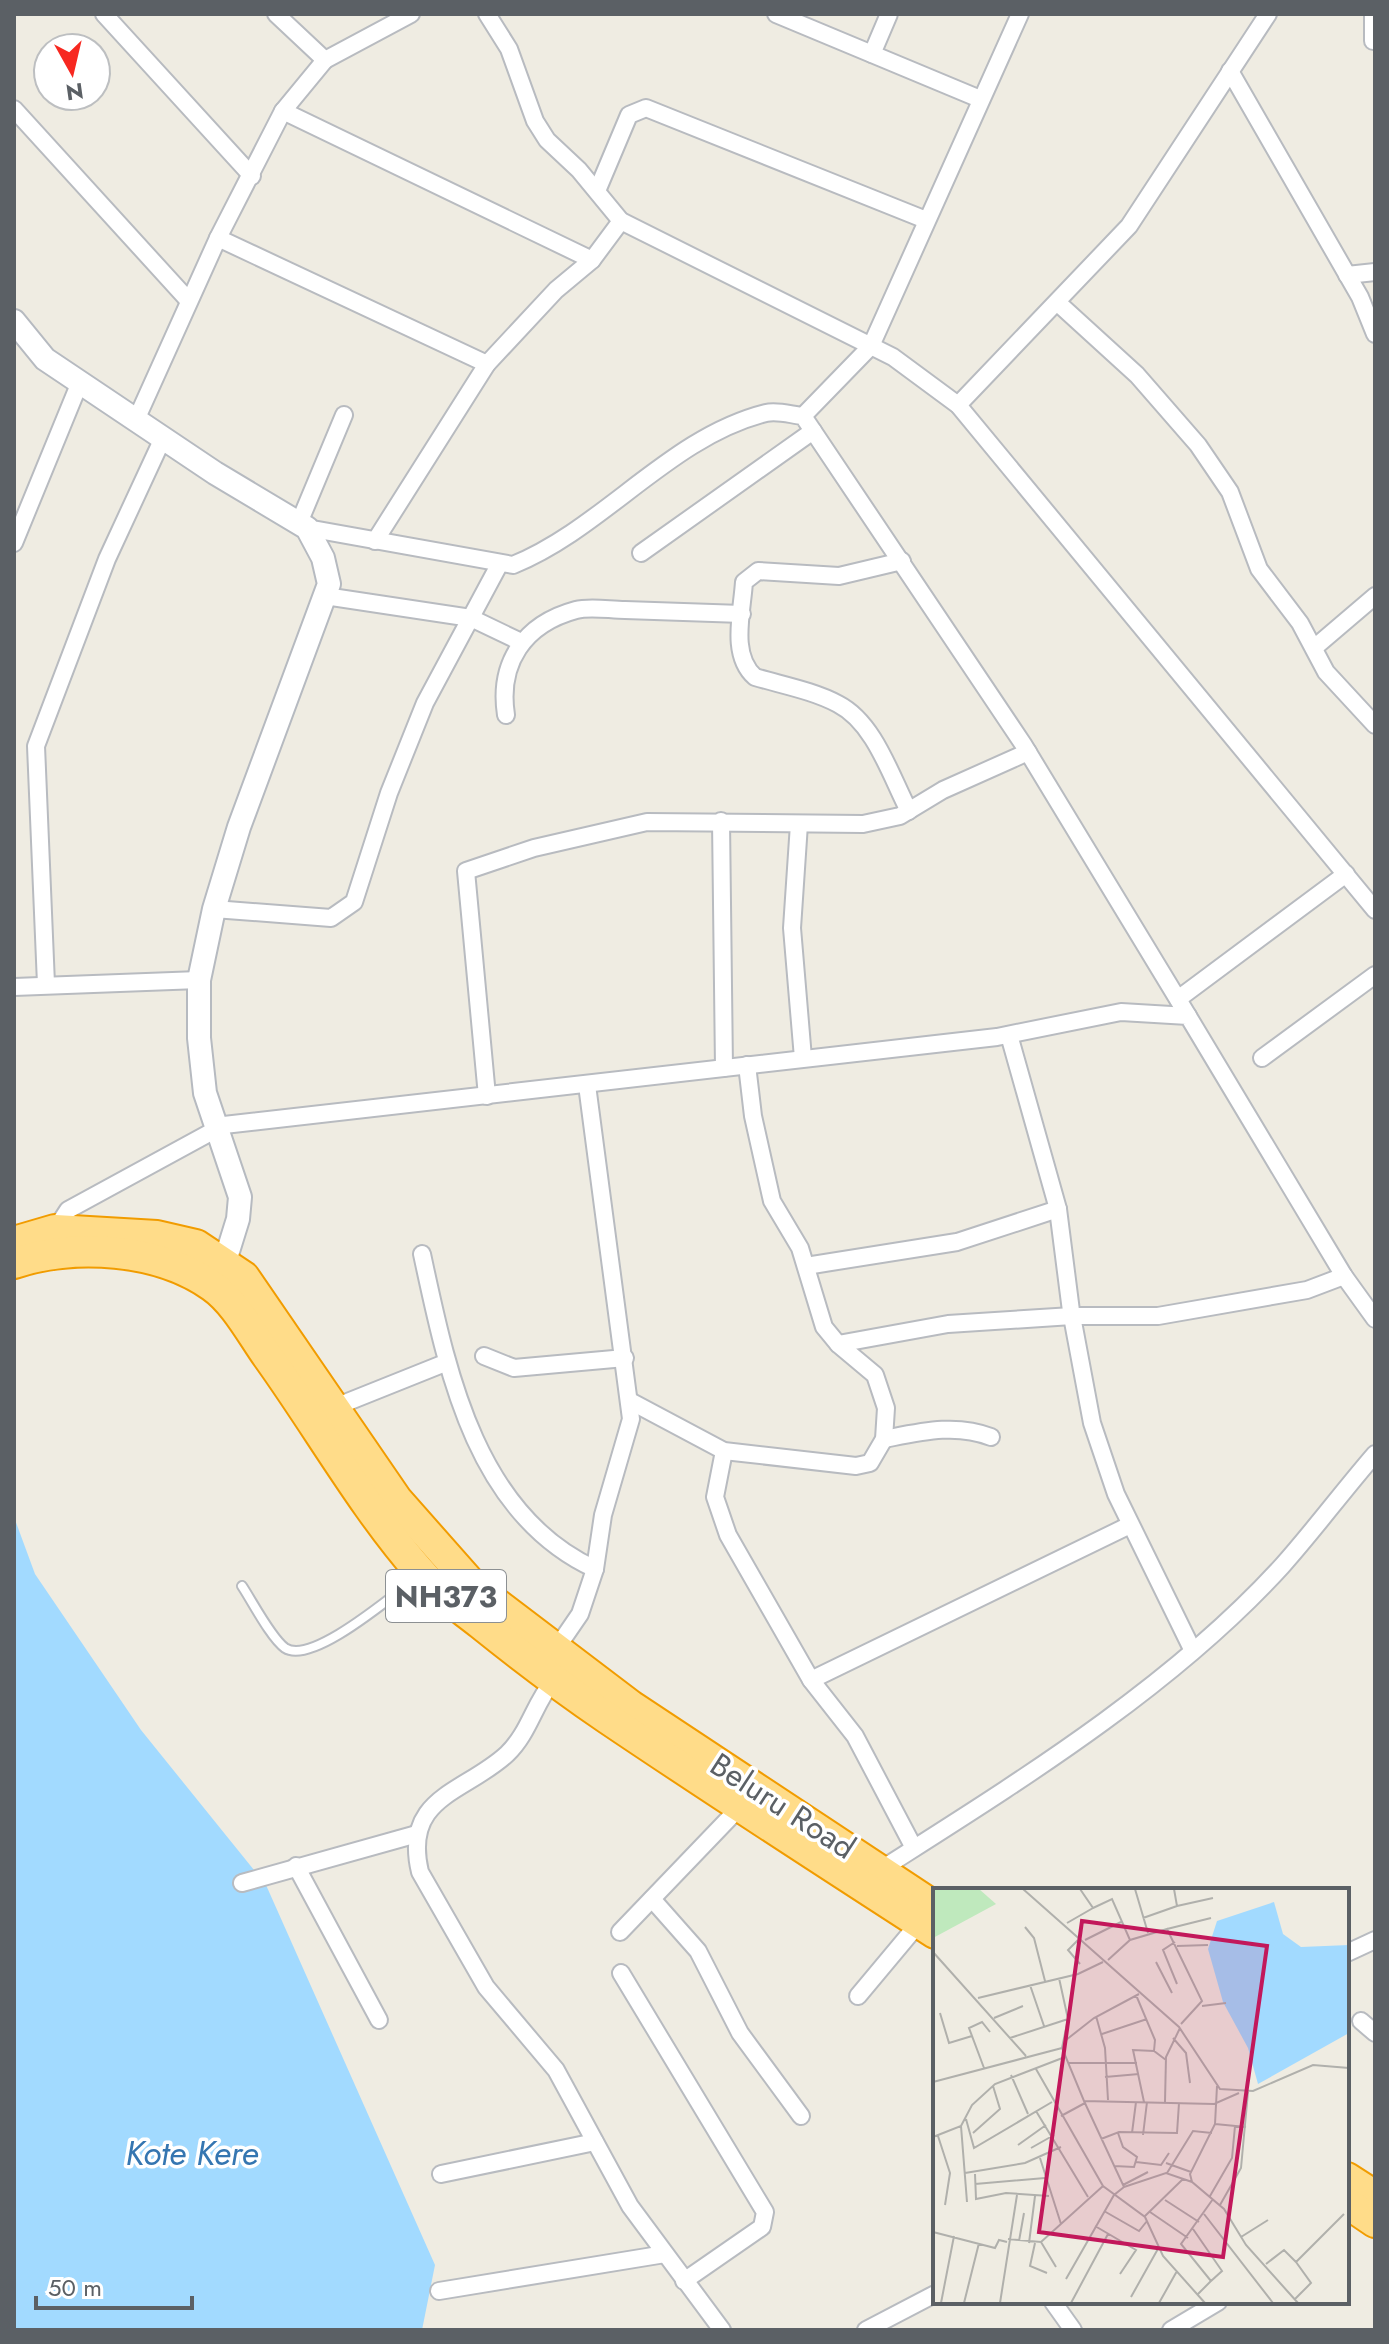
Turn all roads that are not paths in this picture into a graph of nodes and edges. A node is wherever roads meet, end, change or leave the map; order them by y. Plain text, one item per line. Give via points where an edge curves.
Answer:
1 (104, 14) edge
2 (276, 14) edge
3 (411, 14) edge
4 (487, 14) edge
5 (776, 14) edge
6 (889, 14) edge
7 (1020, 14) edge
8 (1268, 14) edge
9 (1373, 14) edge
10 (1373, 41) dead end
11 (872, 54) junction
12 (325, 60) junction
13 (1230, 71) junction
14 (980, 99) junction
15 (14, 109) edge
16 (283, 111) junction
17 (252, 176) junction
18 (597, 191) junction
19 (926, 220) junction
20 (621, 221) junction
21 (218, 238) junction
22 (592, 260) junction
23 (1375, 272) edge
24 (1347, 275) junction
25 (189, 301) junction
26 (1058, 303) junction
27 (14, 321) edge
28 (1375, 334) edge
29 (871, 346) junction
30 (487, 364) junction
31 (80, 382) junction
32 (958, 405) junction
33 (344, 415) dead end
34 (803, 416) junction
35 (136, 420) junction
36 (813, 431) junction
37 (163, 438) junction
38 (303, 525) junction
39 (375, 541) junction
40 (14, 543) edge
41 (641, 553) dead end
42 (902, 561) junction
43 (499, 565) junction
44 (325, 596) junction
45 (1375, 596) edge
46 (742, 614) junction
47 (471, 618) junction
48 (521, 642) junction
49 (1314, 648) junction
50 (506, 715) dead end
51 (1375, 725) edge
52 (1028, 752) junction
53 (909, 811) junction
54 (721, 821) junction
55 (799, 824) junction
56 (1346, 874) junction
57 (214, 909) junction
58 (1375, 910) edge
59 (1375, 975) edge
60 (199, 980) junction
61 (46, 984) junction
62 (14, 987) edge
63 (1178, 999) junction
64 (1188, 1016) junction
65 (1009, 1035) junction
66 (803, 1058) junction
67 (1262, 1058) dead end
68 (747, 1065) junction
69 (724, 1068) junction
70 (587, 1085) junction
71 (487, 1096) junction
72 (215, 1130) junction
73 (1058, 1209) junction
74 (55, 1230) junction
75 (14, 1242) edge
76 (422, 1254) dead end
77 (225, 1261) junction
78 (14, 1263) edge
79 (806, 1266) junction
80 (1344, 1276) junction
81 (1072, 1316) junction
82 (1374, 1317) edge
83 (838, 1344) junction
84 (484, 1356) dead end
85 (625, 1358) junction
86 (445, 1363) junction
87 (630, 1401) junction
88 (335, 1407) junction
89 (991, 1437) dead end
90 (884, 1439) junction
91 (724, 1451) junction
92 (1375, 1454) edge
93 (1130, 1525) junction
94 (595, 1569) junction
95 (422, 1574) junction
96 (242, 1586) dead end
97 (556, 1649) junction
98 (1192, 1649) junction
99 (811, 1680) junction
100 (553, 1681) junction
101 (739, 1808) junction
102 (417, 1834) junction
103 (914, 1848) junction
104 (296, 1866) junction
105 (880, 1870) junction
106 (242, 1883) dead end
107 (652, 1899) junction
108 (930, 1921) edge
109 (620, 1932) dead end
110 (1375, 1940) edge
111 (1349, 1952) edge
112 (621, 1973) dead end
113 (858, 1996) dead end
114 (379, 2020) dead end
115 (1361, 2021) dead end
116 (1375, 2033) edge
117 (801, 2116) dead end
118 (595, 2142) junction
119 (441, 2174) dead end
120 (1353, 2197) edge
121 (1375, 2222) edge
122 (665, 2254) junction
123 (684, 2281) junction
124 (439, 2291) dead end
125 (933, 2296) edge
126 (1054, 2304) edge
127 (1211, 2304) edge
128 (896, 2324) edge
129 (722, 2330) edge
130 (866, 2330) edge
131 (1073, 2330) edge
132 (1171, 2330) edge

1 - 17 street
2 - 12 street
3 - 12 street
4 - 18 street via 509,49 535,121
5 - 11 street
6 - 11 street
7 - 14 street
8 - 13 street
9 - 10 street
11 - 14 street
12 - 16 street
13 - 24 street
13 - 26 street via 1129,226
14 - 19 street
15 - 25 street
16 - 17 street
16 - 22 street
17 - 21 street
18 - 19 street via 629,115 646,108
18 - 20 street
19 - 29 street
20 - 22 street
20 - 29 street
21 - 25 street
21 - 30 street
22 - 30 street via 556,290
23 - 24 street
24 - 28 street
25 - 35 street
26 - 32 street
26 - 49 street via 1137,375 1198,445 1230,492 1259,569
27 - 31 street via 45,359
29 - 32 street
29 - 34 street
30 - 39 street
31 - 35 street
31 - 40 street
32 - 56 street
33 - 38 street
34 - 36 street
34 - 43 street via 769,412 704,438 526,560
35 - 37 street
36 - 41 street
36 - 42 street
37 - 38 street
37 - 61 street via 107,559 36,746
38 - 39 street
38 - 44 street via 328,572
39 - 43 street
42 - 46 street via 839,576 758,571 744,582
42 - 52 street
43 - 47 street
44 - 47 street
44 - 57 street
45 - 49 street
46 - 48 street via 579,609 541,625
46 - 53 street via 740,656 745,669 853,714
47 - 48 street
47 - 57 street via 425,703 354,902 331,918
48 - 50 street via 513,652 503,692
49 - 51 street via 1326,672
52 - 53 street
52 - 63 street
53 - 55 street via 863,824
54 - 55 street
54 - 69 street
54 - 71 street via 647,822 534,848 466,871
55 - 66 street via 792,928
56 - 58 street
56 - 63 street
57 - 60 street
59 - 67 street
60 - 61 street
60 - 72 street via 199,1038
61 - 62 street
63 - 64 street
64 - 65 street via 1121,1012
64 - 80 street
65 - 66 street
65 - 73 street
66 - 68 street
68 - 69 street
68 - 79 street via 772,1201
69 - 70 street
70 - 71 street
70 - 85 street
71 - 72 street
72 - 74 street via 68,1210
72 - 77 street via 240,1197
73 - 79 street via 957,1242
73 - 81 street
74 - 75 highway, NH373
74 - 77 highway, NH373 via 157,1236 196,1245
76 - 86 street
77 - 88 highway, NH373 via 244,1277
78 - 95 highway, NH373 via 87,1252 136,1257 172,1265 215,1288
79 - 83 street via 824,1327
80 - 81 street via 1307,1290 1158,1316
80 - 82 street
81 - 83 street via 948,1324
81 - 93 street via 1092,1423
83 - 90 street via 875,1375 886,1408
84 - 85 street via 514,1368
85 - 87 street
86 - 88 street
86 - 94 street via 490,1470 545,1540
87 - 91 street
87 - 94 street via 631,1419 603,1515
88 - 97 highway, NH373 via 397,1500 443,1555 473,1586
89 - 90 street via 971,1429
90 - 91 street via 870,1463 856,1466
91 - 99 street via 715,1497 728,1535
92 - 98 street via 1281,1567
93 - 98 street
93 - 99 street
94 - 97 street via 580,1614
95 - 96 lane via 321,1646 295,1652 283,1647
95 - 100 highway, NH373
97 - 105 highway, Beluru Road / NH373 via 631,1706
98 - 103 street via 1012,1786
99 - 103 street via 855,1736
100 - 101 highway, NH373
100 - 102 street via 525,1733 506,1755 443,1794
101 - 107 street
101 - 108 highway, NH373
102 - 104 street
102 - 118 street via 420,1872 486,1987 556,2070
103 - 105 street
104 - 106 street
104 - 114 street
105 - 108 highway, Beluru Road / NH373
107 - 109 street
107 - 117 street via 698,1951 740,2033
108 - 113 street
110 - 111 street
112 - 123 street via 765,2212 762,2227
115 - 116 street
118 - 119 street
118 - 122 street via 630,2206
120 - 121 highway
122 - 123 street
122 - 124 street
123 - 129 street
125 - 128 street
126 - 131 street
127 - 132 street
128 - 130 street

